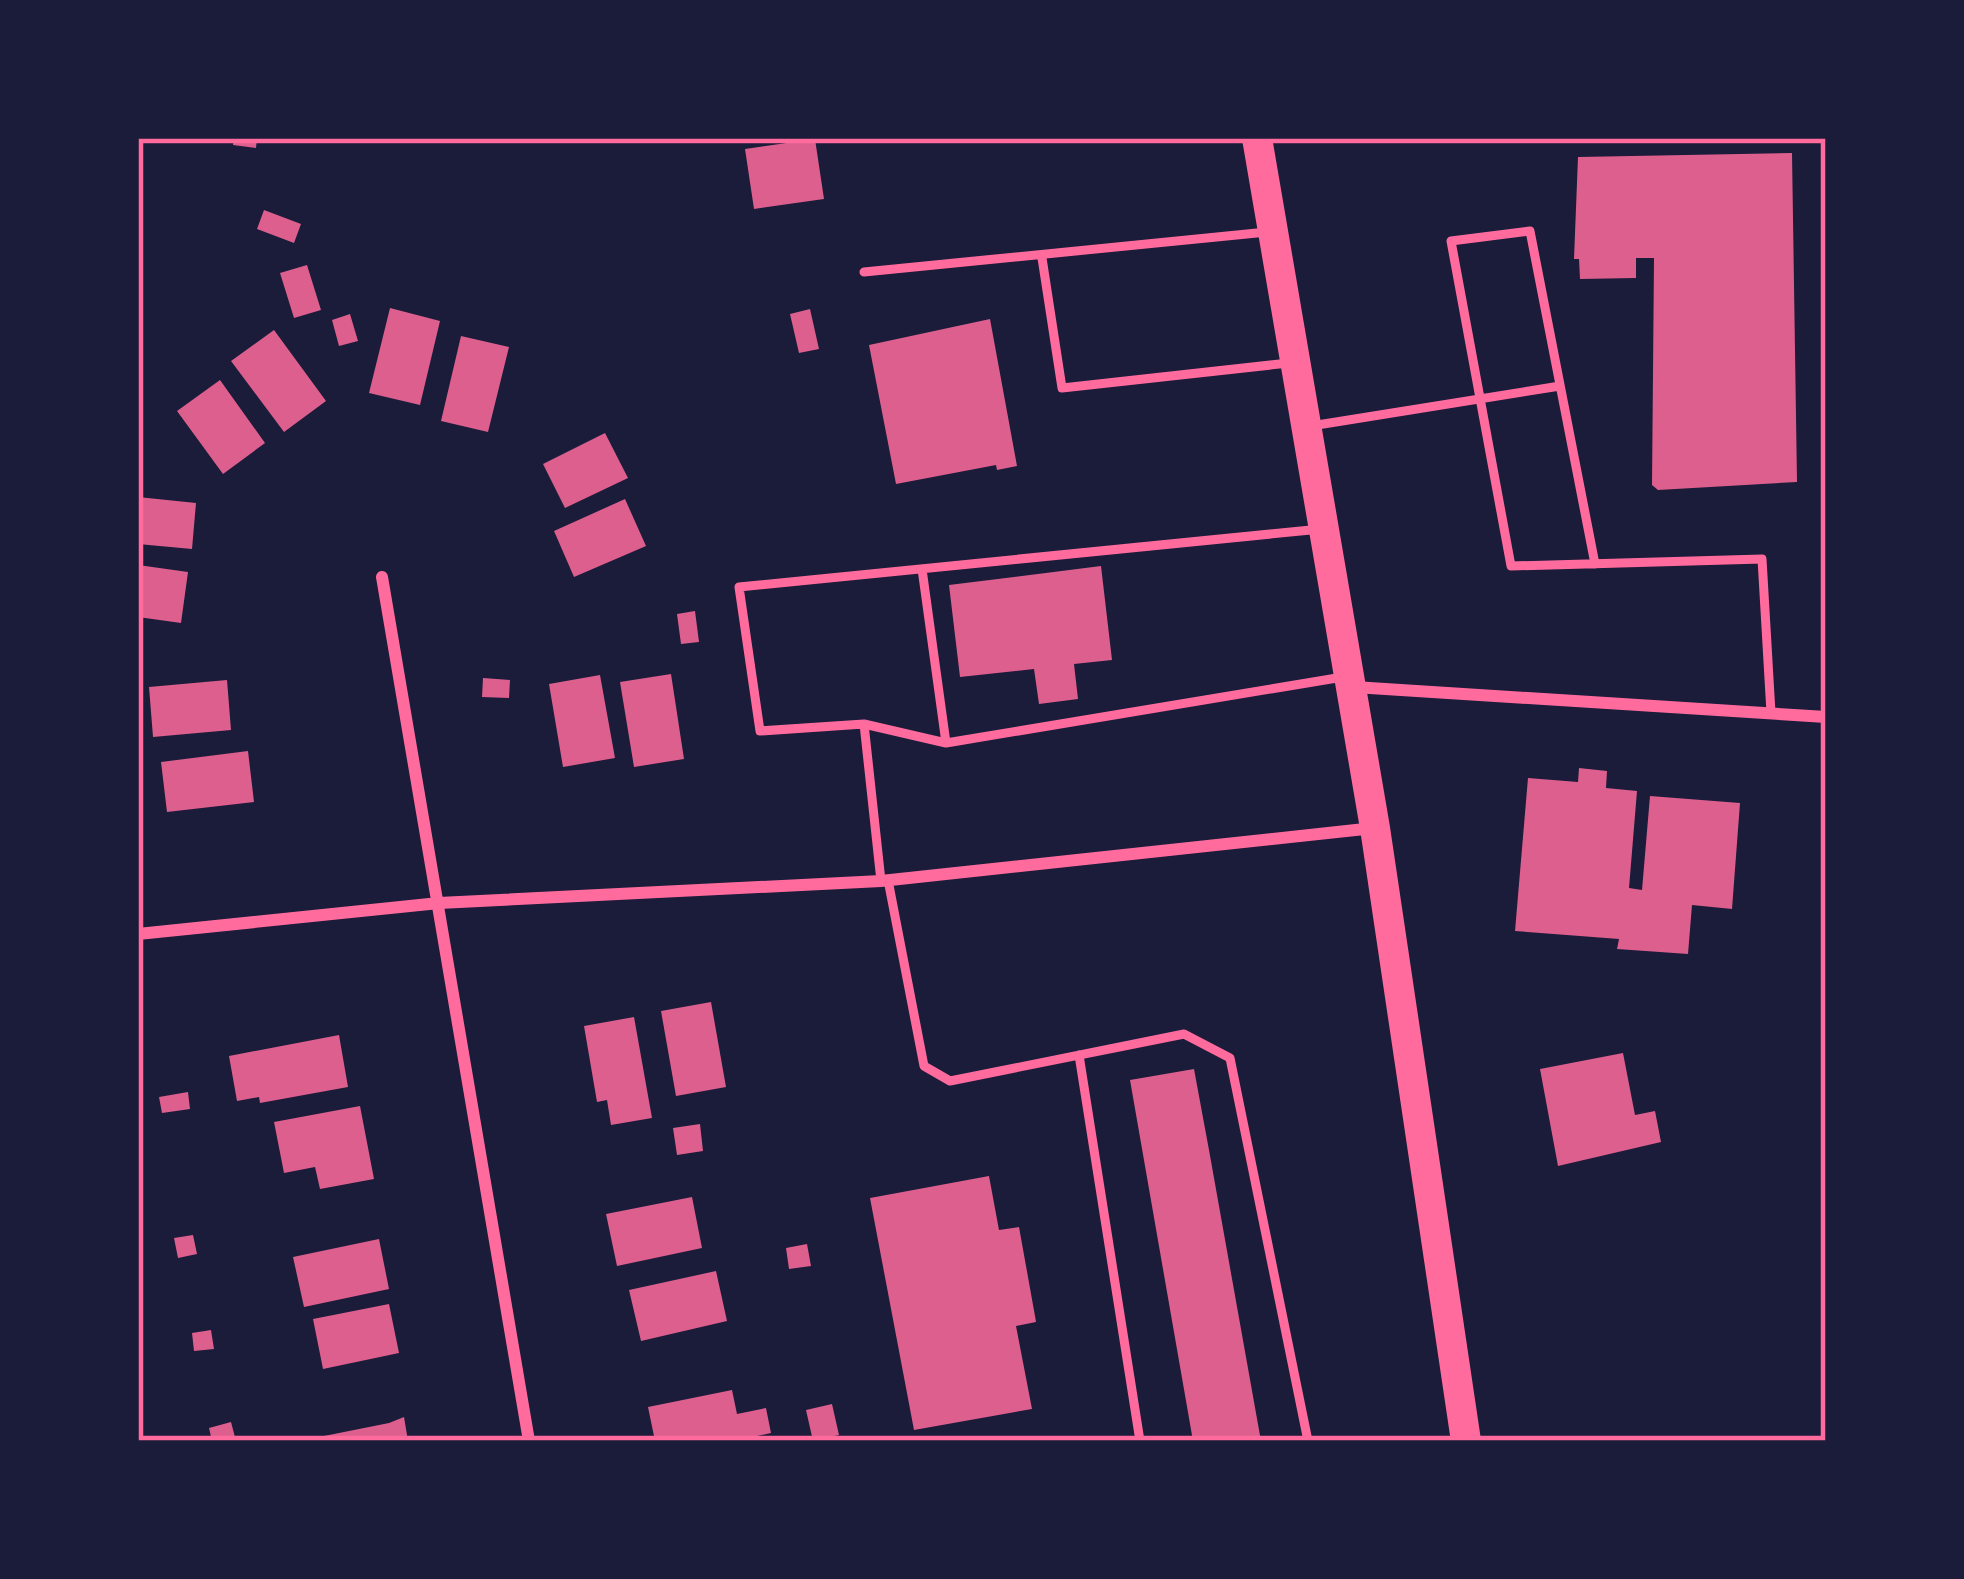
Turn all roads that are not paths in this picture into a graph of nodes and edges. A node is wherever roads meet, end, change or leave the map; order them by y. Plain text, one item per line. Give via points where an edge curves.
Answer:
1 (1257, 138) edge
2 (1272, 231) junction
3 (1042, 258) junction
4 (864, 272) dead end
5 (1293, 363) junction
6 (1560, 386) junction
7 (1480, 398) junction
8 (1304, 428) junction
9 (1321, 529) junction
10 (1595, 564) junction
11 (922, 569) junction
12 (382, 577) dead end
13 (1346, 682) junction
14 (1771, 713) junction
15 (1826, 716) edge
16 (864, 724) junction
17 (946, 743) junction
18 (1375, 828) junction
19 (885, 880) junction
20 (439, 903) junction
21 (138, 934) edge
22 (1078, 1055) junction
23 (529, 1441) edge
24 (1140, 1441) edge
25 (1308, 1441) edge
26 (1466, 1441) edge

1 - 2 main road
2 - 3 lane
2 - 5 main road
3 - 4 lane
3 - 5 lane via 1062,388
5 - 8 main road
6 - 7 lane
6 - 7 lane via 1530,231 1451,241
6 - 10 lane
7 - 8 lane
7 - 10 lane via 1511,566
8 - 9 main road
9 - 11 lane
9 - 13 main road
10 - 14 lane via 1762,560
11 - 16 lane via 739,587 760,731
11 - 17 lane
12 - 20 street
13 - 14 street
13 - 17 lane
13 - 18 main road
14 - 15 street
16 - 17 lane
16 - 19 lane
18 - 19 street
18 - 26 main road
19 - 20 street
19 - 22 lane via 924,1066 950,1081
20 - 21 street
20 - 23 street
22 - 24 lane
22 - 25 lane via 1184,1034 1230,1058

